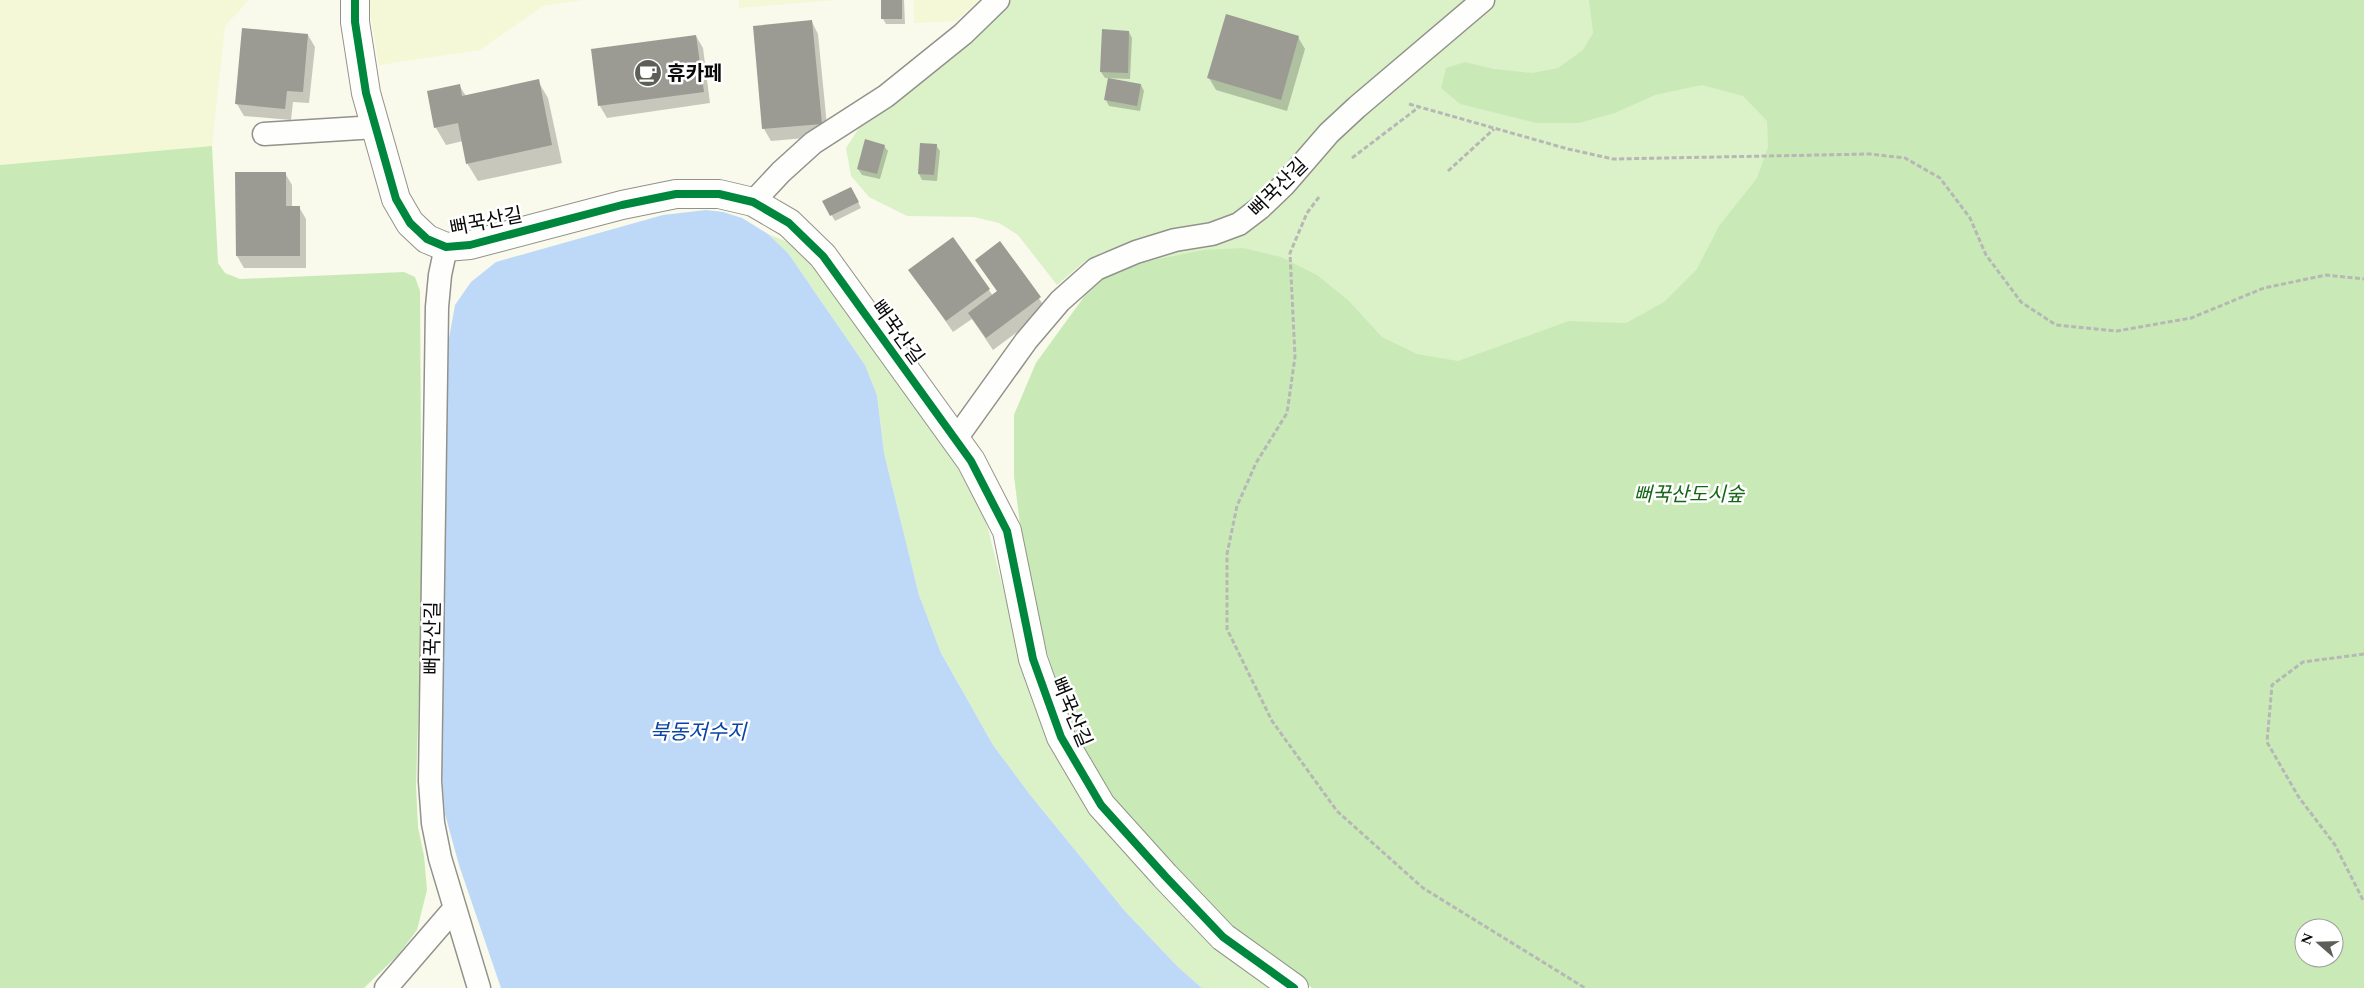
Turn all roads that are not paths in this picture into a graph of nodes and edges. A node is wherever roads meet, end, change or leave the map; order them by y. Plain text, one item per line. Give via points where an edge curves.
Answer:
1 (355, 0) edge
2 (998, 0) edge
3 (1483, 0) edge
4 (376, 127) junction
5 (264, 134) dead end
6 (753, 202) junction
7 (446, 247) junction
8 (955, 440) junction
9 (455, 908) junction
10 (386, 988) edge
11 (479, 988) edge
12 (1294, 988) edge

1 - 4 street, 뻐꾹산길 via 355,22 366,93
2 - 6 lane via 964,34 886,96 812,143
3 - 8 lane, 뻐꾹산길 via 1357,107 1329,133 1284,185 1239,224 1212,234 1175,240 1136,252 1096,269 1060,301 1026,341
4 - 5 lane
4 - 7 street, 뻐꾹산길 via 396,199 410,223 427,239
6 - 7 street, 뻐꾹산길 via 719,194 676,194 470,245
6 - 8 street, 뻐꾹산길 via 789,223 824,256
7 - 9 lane, 뻐꾹산길 via 437,307 430,781 433,823
8 - 12 street, 뻐꾹산길 via 971,461 1007,531 1033,660 1061,737 1101,805 1223,936
9 - 10 lane
9 - 11 lane, 뻐꾹산길

